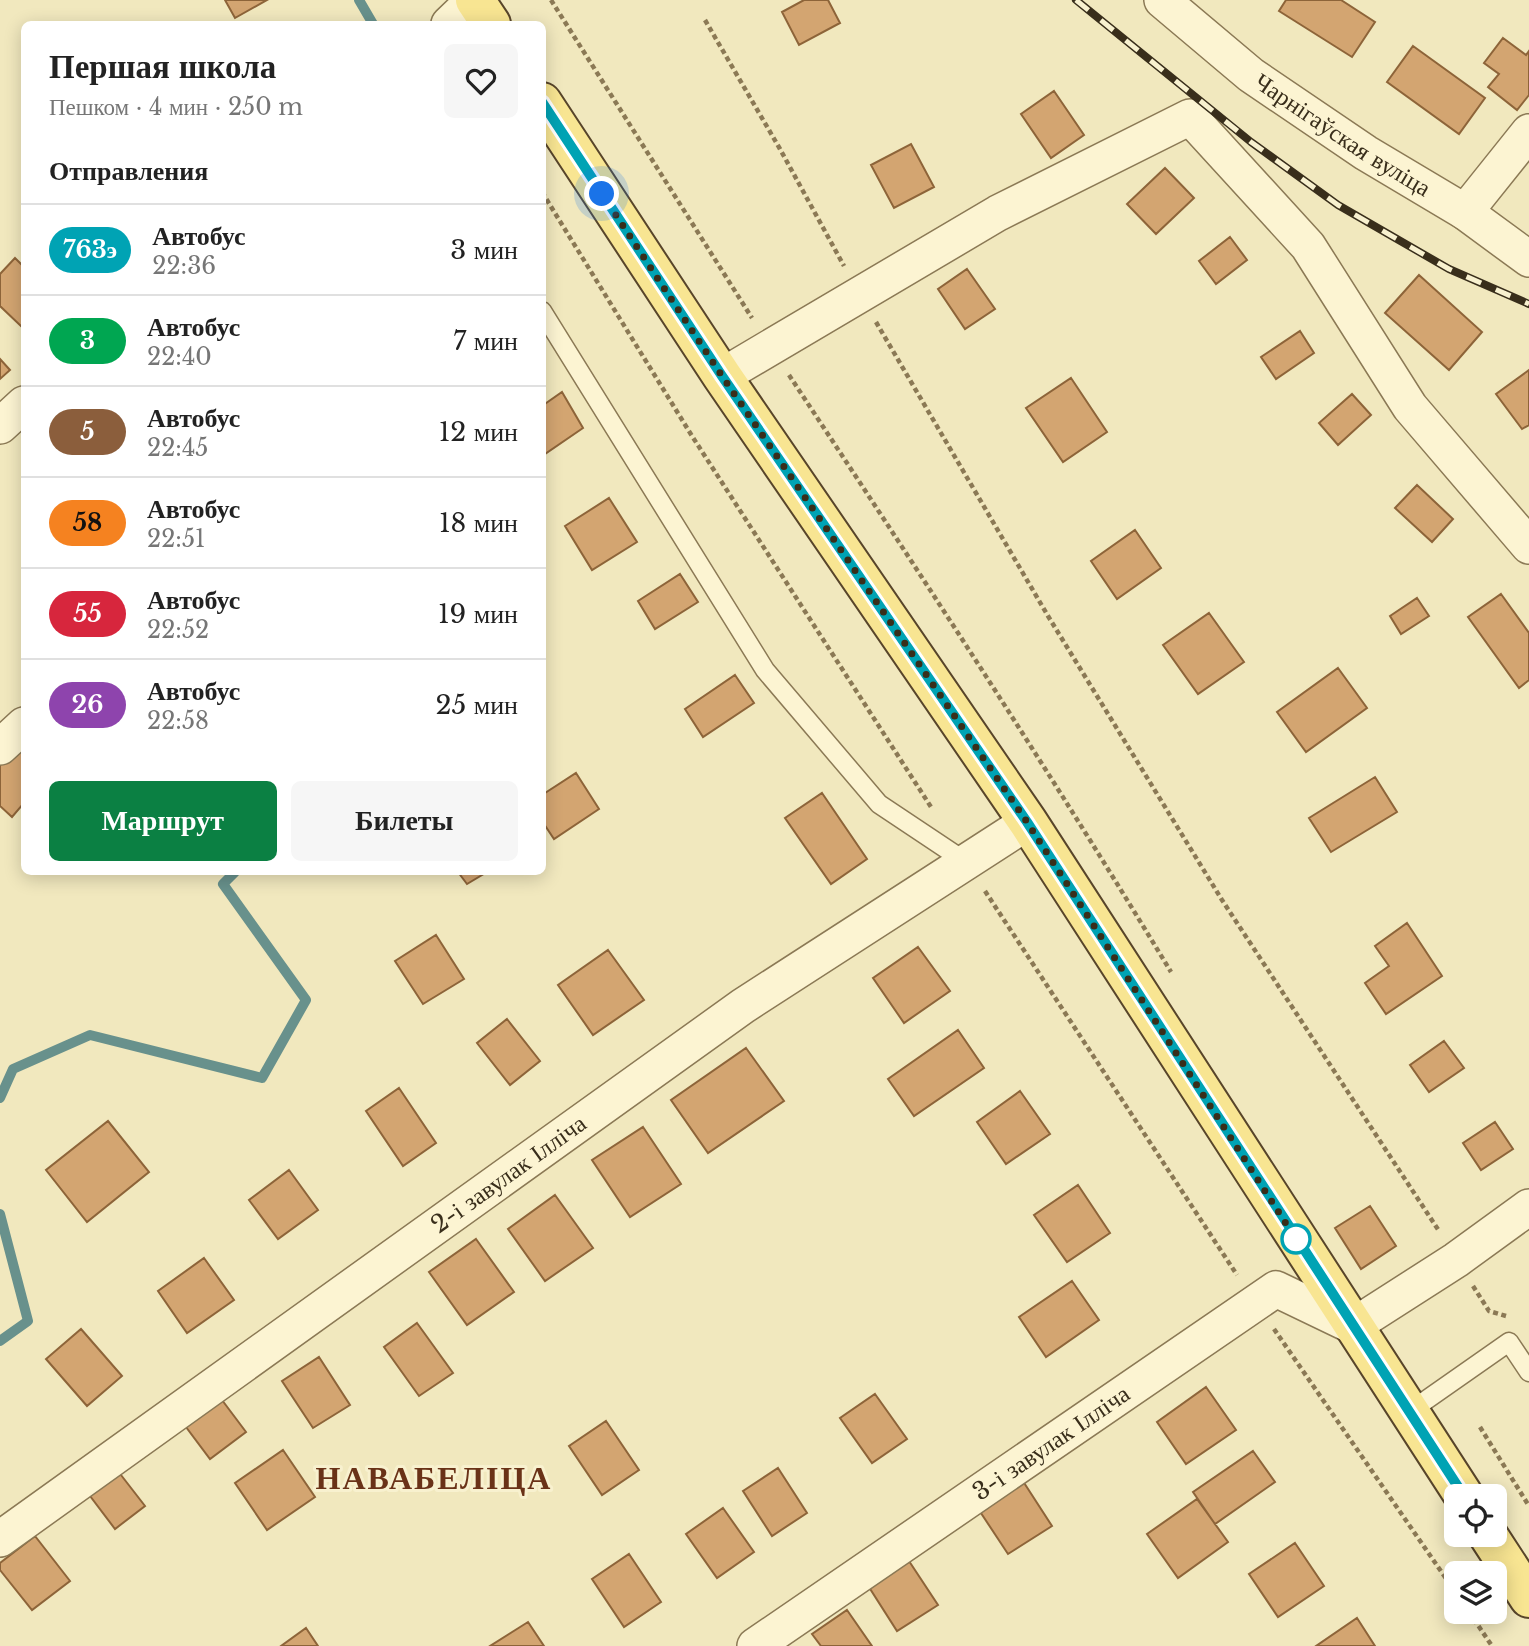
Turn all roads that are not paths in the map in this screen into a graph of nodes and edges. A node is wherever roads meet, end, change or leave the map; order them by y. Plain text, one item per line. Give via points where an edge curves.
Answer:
1 (475, 0) edge
2 (1162, 0) edge
3 (452, 21) edge
4 (489, 21) edge
5 (546, 108) edge
6 (1529, 132) edge
7 (1465, 212) junction
8 (1529, 259) edge
9 (546, 317) edge
10 (722, 376) junction
11 (21, 407) edge
12 (0, 426) edge
13 (1529, 545) edge
14 (21, 727) edge
15 (0, 747) edge
16 (1027, 822) junction
17 (966, 862) junction
18 (1529, 1207) edge
19 (1353, 1326) junction
20 (1528, 1368) edge
21 (1409, 1412) junction
22 (1456, 1484) edge
23 (0, 1539) edge
24 (1497, 1547) edge
25 (1529, 1598) edge
26 (755, 1646) edge

1 - 3 street
1 - 4 main road
2 - 7 street, Чарнігаўская вуліца via 1251,75 1366,153
5 - 10 main road
6 - 7 street
7 - 8 street, Чарнігаўская вуліца
9 - 17 lane via 765,670 879,804
10 - 13 street via 998,213 1190,117 1308,246 1410,407
10 - 16 main road
11 - 12 street
14 - 15 street
16 - 17 street, 2-і завулак Ілліча
16 - 19 main road
17 - 23 street, 2-і завулак Ілліча via 743,1006
18 - 19 street via 1448,1246
19 - 21 main road
19 - 26 street, 3-і завулак Ілліча via 1276,1289
20 - 21 lane via 1509,1342
21 - 22 main road
24 - 25 main road

